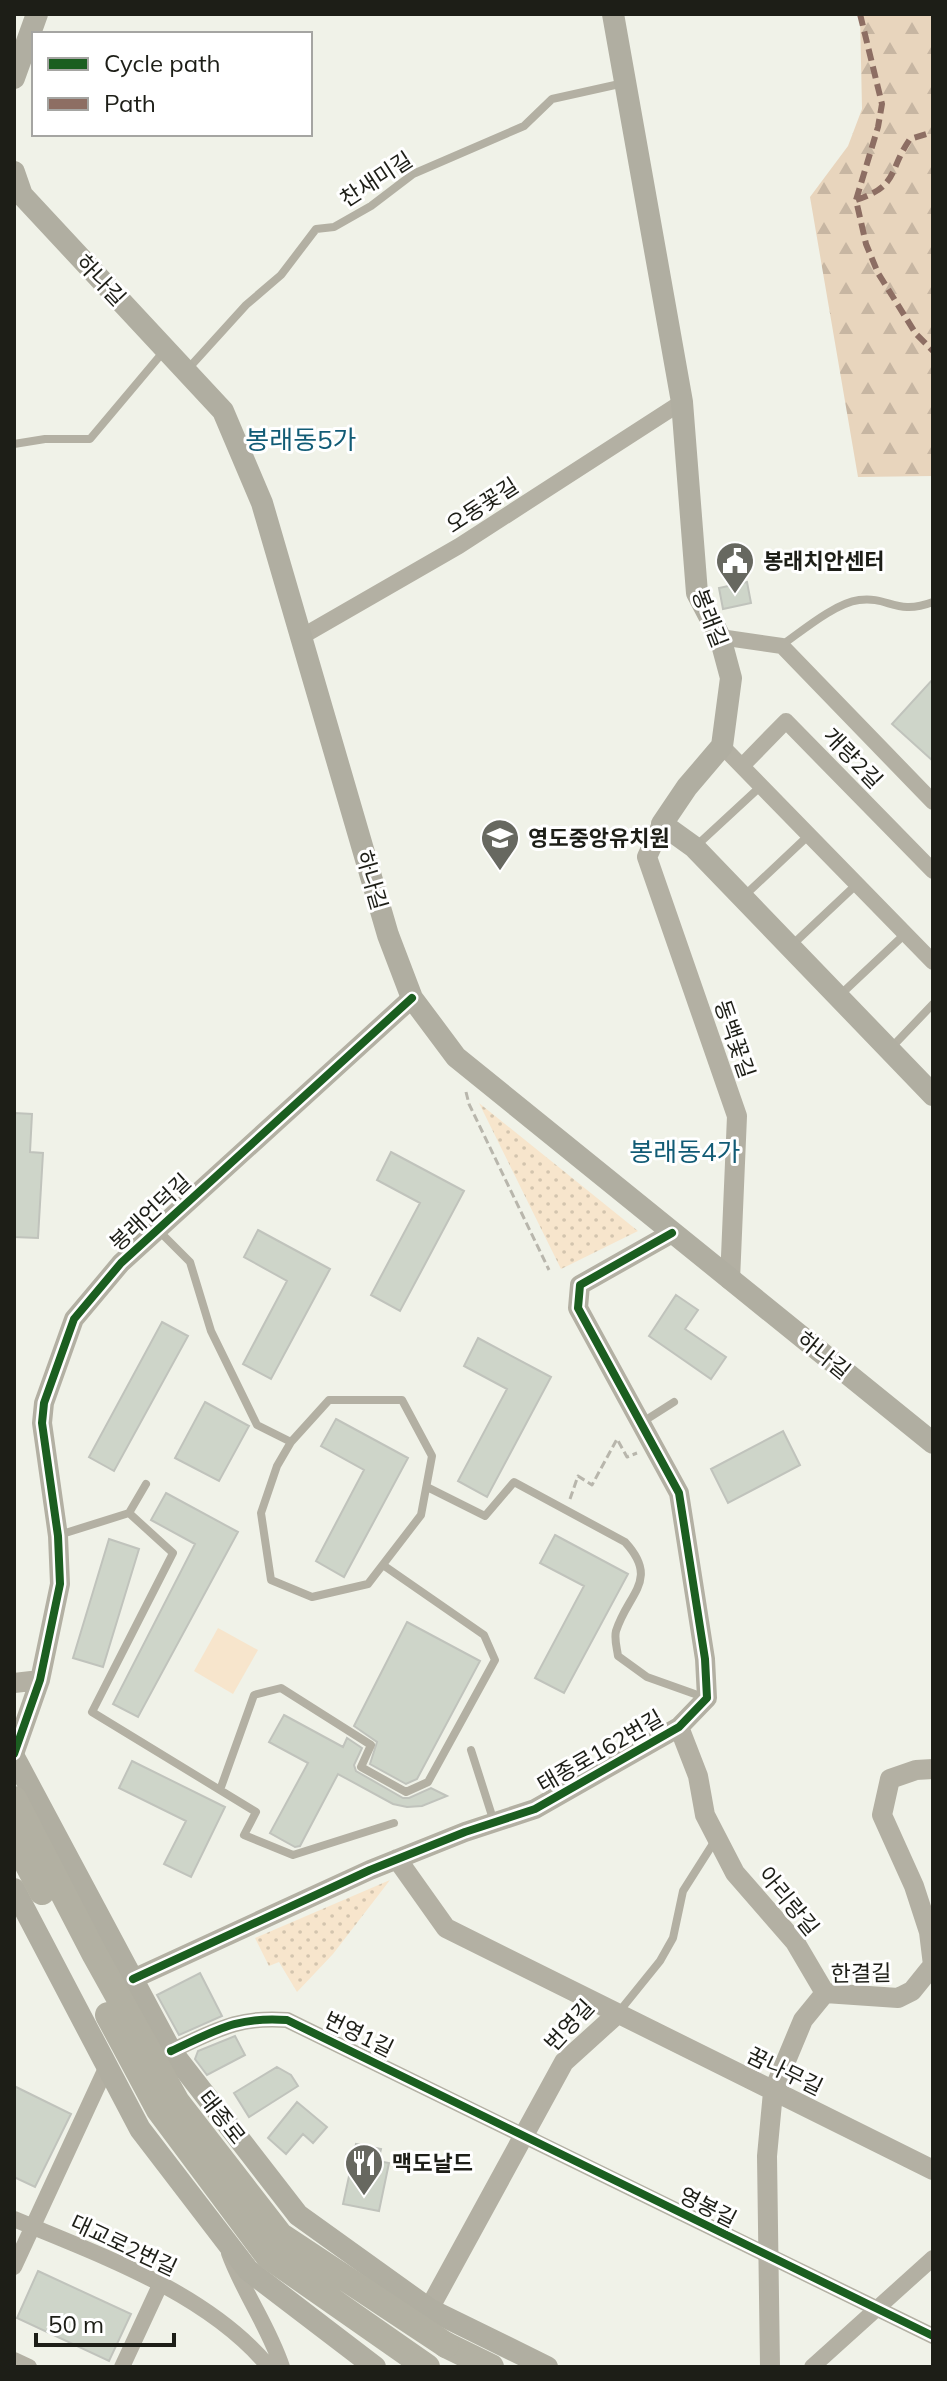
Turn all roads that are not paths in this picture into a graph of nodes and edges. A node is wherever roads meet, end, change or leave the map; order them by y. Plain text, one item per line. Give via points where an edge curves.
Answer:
1 (37, 14) edge
2 (613, 14) edge
3 (14, 78) edge
4 (626, 82) junction
5 (14, 172) edge
6 (166, 348) junction
7 (187, 370) junction
8 (682, 402) junction
9 (14, 444) edge
10 (933, 602) edge
11 (301, 637) junction
12 (720, 637) junction
13 (782, 646) junction
14 (722, 746) junction
15 (742, 766) junction
16 (761, 786) junction
17 (933, 802) edge
18 (662, 824) junction
19 (809, 835) junction
20 (694, 847) junction
21 (933, 871) edge
22 (857, 884) junction
23 (743, 898) junction
24 (905, 934) junction
25 (790, 947) junction
26 (933, 962) edge
27 (839, 997) junction
28 (412, 998) junction
29 (933, 1004) edge
30 (889, 1049) junction
31 (933, 1095) edge
32 (158, 1229) junction
33 (672, 1233) junction
34 (730, 1280) junction
35 (674, 1402) dead end
36 (640, 1423) junction
37 (291, 1442) junction
38 (933, 1443) edge
39 (146, 1484) dead end
40 (427, 1487) junction
41 (129, 1513) junction
42 (58, 1536) junction
43 (383, 1565) junction
44 (40, 1680) junction
45 (14, 1683) edge
46 (707, 1698) junction
47 (679, 1727) junction
48 (471, 1750) dead end
49 (14, 1755) edge
50 (933, 1769) edge
51 (220, 1790) junction
52 (14, 1799) edge
53 (494, 1822) junction
54 (394, 1823) dead end
55 (14, 1839) edge
56 (717, 1839) junction
57 (397, 1859) junction
58 (14, 1889) edge
59 (133, 1979) junction
60 (825, 1993) junction
61 (616, 2015) junction
62 (171, 2051) junction
63 (107, 2066) junction
64 (773, 2092) junction
65 (525, 2135) junction
66 (933, 2170) edge
67 (14, 2219) edge
68 (33, 2227) junction
69 (316, 2229) junction
70 (225, 2240) junction
71 (768, 2257) junction
72 (933, 2258) edge
73 (14, 2267) edge
74 (161, 2283) junction
75 (274, 2290) junction
76 (429, 2309) junction
77 (877, 2309) junction
78 (933, 2336) edge
79 (14, 2360) edge
80 (29, 2367) edge
81 (122, 2367) edge
82 (269, 2367) edge
83 (282, 2367) edge
84 (375, 2367) edge
85 (384, 2367) edge
86 (427, 2367) edge
87 (491, 2367) edge
88 (547, 2367) edge
89 (770, 2367) edge
90 (812, 2367) edge

1 - 3 main road
2 - 4 main road, 봉래길
4 - 7 lane, 찬새미길 via 552,99 524,126 413,174 334,227 316,229 281,275
4 - 8 main road, 봉래길
5 - 6 main road, 하나길 via 22,195
6 - 7 main road, 하나길
6 - 9 lane via 90,439
7 - 11 main road, 하나길 via 223,411 262,503
8 - 11 street, 오동꽃길 via 459,546
8 - 12 main road, 봉래길 via 697,593
10 - 13 lane via 900,608 860,599
11 - 28 main road, 하나길 via 388,935
12 - 13 street
12 - 14 main road, 봉래길 via 731,678
13 - 17 street
14 - 15 street
14 - 18 main road
15 - 16 street
15 - 21 street, 개량2길 via 786,721
16 - 19 street
16 - 20 lane
18 - 20 main road
18 - 34 street, 동백꽃길 via 647,857 737,1116
19 - 22 street
19 - 23 lane
20 - 23 main road
22 - 24 street
22 - 25 lane
23 - 25 main road
24 - 26 street
24 - 27 lane
25 - 27 main road
27 - 30 main road
28 - 32 street, 봉래언덕길
28 - 33 main road, 하나길 via 456,1057
29 - 30 lane
30 - 31 main road
32 - 37 lane via 190,1262 211,1331 257,1425
32 - 42 street, 봉래언덕길 via 74,1319 44,1403 45,1456
33 - 34 main road, 하나길
33 - 36 street via 580,1285 578,1308
34 - 38 main road, 하나길
35 - 36 lane
36 - 46 street via 679,1493
37 - 40 lane via 329,1400 402,1400 432,1456
37 - 43 lane via 261,1513 271,1580 312,1597 368,1584
39 - 41 lane
40 - 43 lane via 421,1515
40 - 46 lane via 485,1516 514,1482 625,1542 639,1557 642,1577 615,1634 618,1656 647,1677
41 - 42 lane
41 - 51 lane via 173,1553 92,1712
42 - 44 street, 봉래언덕길 via 60,1584
43 - 51 lane via 484,1635 495,1660 428,1782 406,1792 361,1767 371,1745 281,1688 254,1695
44 - 45 street
44 - 49 street, 봉래언덕길
46 - 47 street, 태종로162번길
47 - 53 street, 태종로162번길 via 535,1809
47 - 56 street, 아리랑길
48 - 53 lane
49 - 59 main road, 태종로
50 - 60 street, 한결길 via 890,1779 882,1815 914,1886 933,1965 912,1991 898,1998
51 - 54 lane via 256,1812 244,1835 293,1855
52 - 87 highway, bridge via 177,2102 280,2235 446,2345
53 - 57 street, 태종로162번길
55 - 86 highway, bridge via 159,2110 268,2256
56 - 60 street, 아리랑길 via 735,1873 795,1942
56 - 61 lane via 683,1891 673,1938 660,1961
57 - 59 street, 태종로162번길
57 - 61 street, 번영길 via 446,1928
58 - 63 main road
59 - 62 main road, 태종로
60 - 64 street, 한결길 via 803,2020
61 - 64 street, 꿈나무길
61 - 65 street, 번영길 via 564,2062
62 - 65 street, 번영1길 via 232,2023 287,2020
62 - 69 main road, 태종로 via 298,2215
63 - 68 street, 대교로2번길
63 - 70 main road via 140,2129
64 - 66 street, 꿈나무길
64 - 71 street, 한결길 via 767,2156
65 - 71 street, 영봉길
65 - 76 street, 번영길
67 - 68 street, 대교로2번길
68 - 73 street
68 - 74 street, 대교로2번길
69 - 75 main road via 319,2244 309,2270 294,2288
69 - 76 main road, 태종로
70 - 75 main road via 248,2270
70 - 83 street
71 - 77 street, 영봉길
71 - 89 street, 한결길
72 - 77 street
74 - 81 street
74 - 82 street, 대교로2번길 via 228,2327
75 - 84 main road
76 - 85 main road
76 - 88 main road, 태종로
77 - 78 street, 영봉길
77 - 90 street
79 - 80 street

